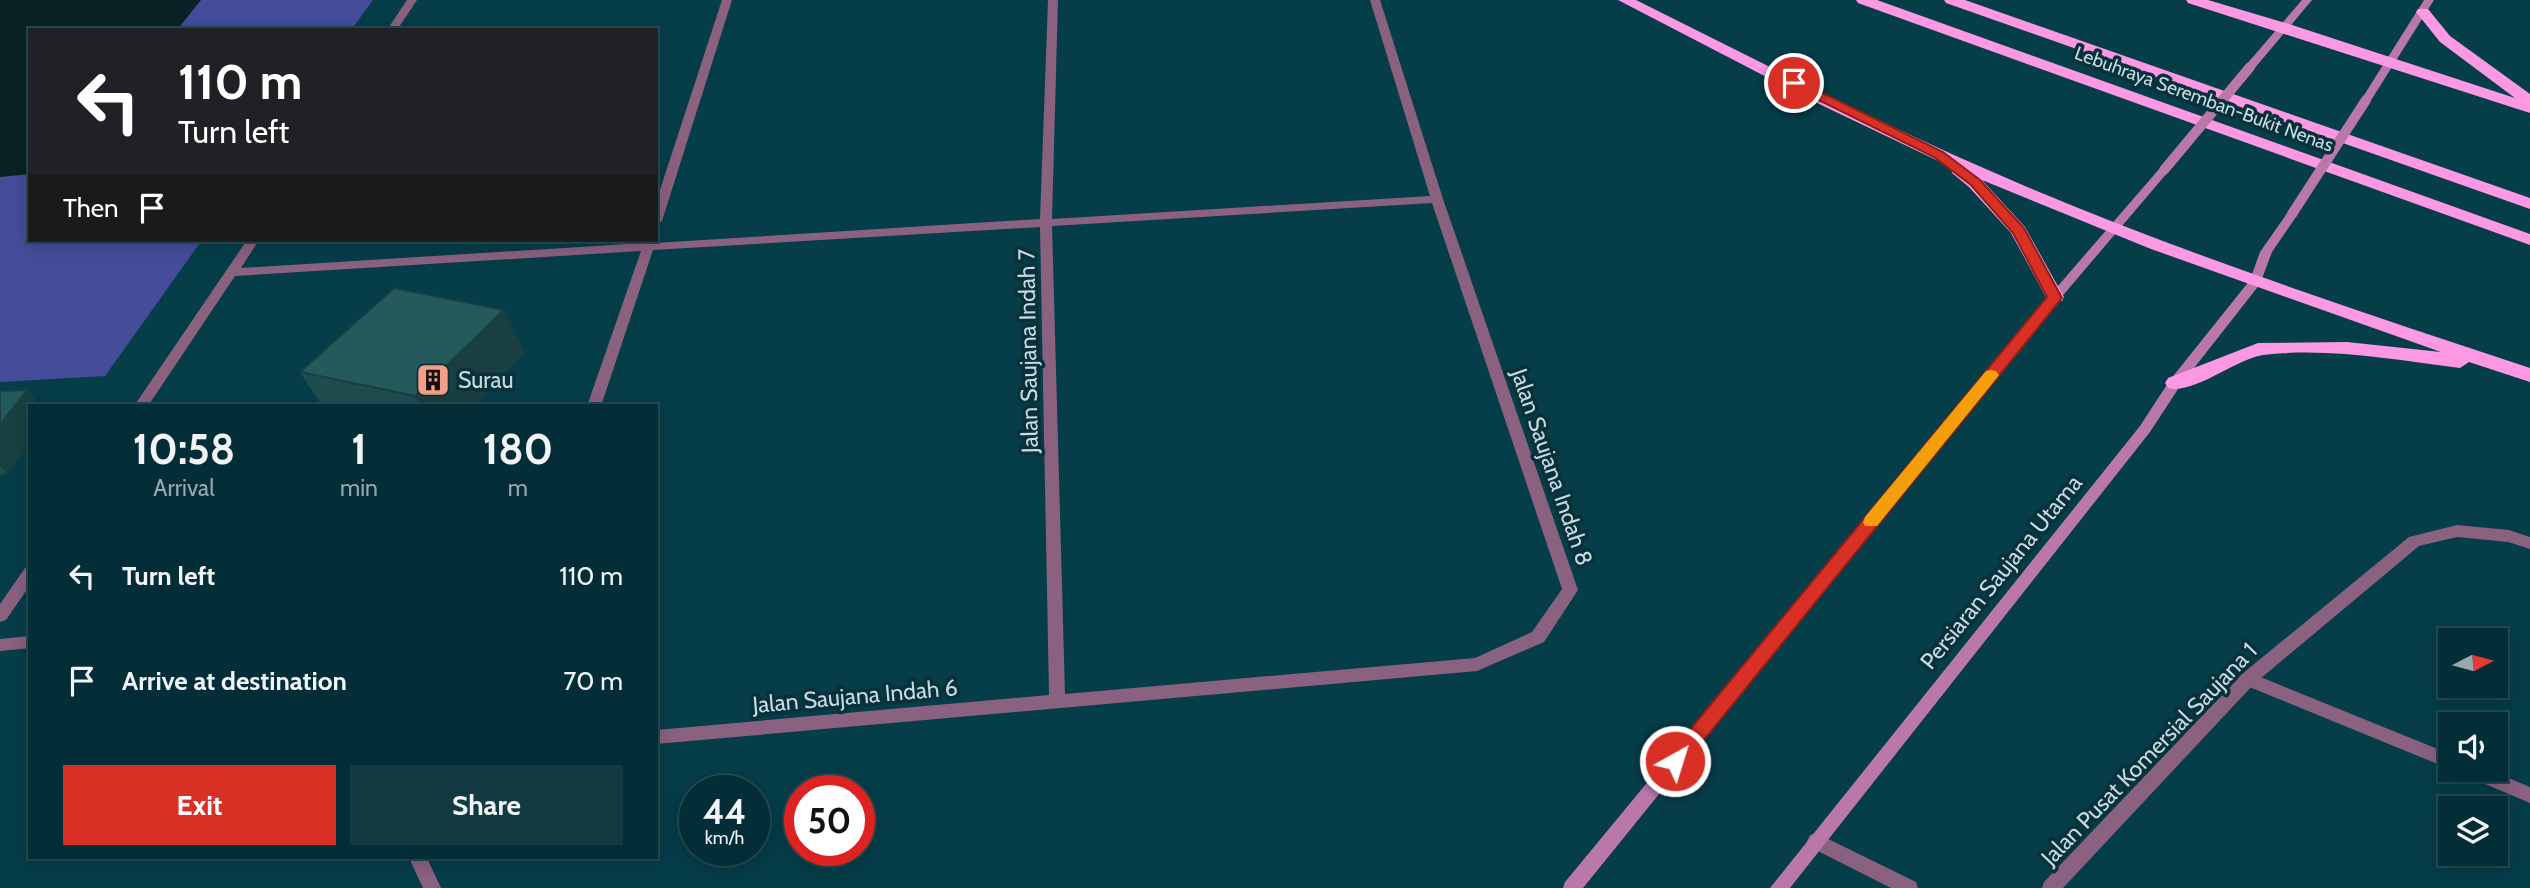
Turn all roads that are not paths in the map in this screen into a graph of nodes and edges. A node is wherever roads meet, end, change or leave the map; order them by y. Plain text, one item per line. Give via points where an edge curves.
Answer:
1 (412, 0) edge
2 (727, 0) edge
3 (1053, 0) edge
4 (1375, 0) edge
5 (1625, 0) edge
6 (1863, 0) edge
7 (1951, 0) edge
8 (2193, 0) edge
9 (2307, 0) edge
10 (2426, 6) edge
11 (2284, 27) junction
12 (393, 28) edge
13 (2392, 62) junction
14 (2530, 102) edge
15 (2530, 108) edge
16 (1939, 155) junction
17 (1437, 200) junction
18 (2530, 204) edge
19 (658, 215) edge
20 (1046, 223) junction
21 (2114, 228) junction
22 (2530, 240) edge
23 (252, 242) edge
24 (649, 243) edge
25 (232, 272) junction
26 (2256, 281) junction
27 (2054, 298) junction
28 (2500, 365) junction
29 (2530, 375) edge
30 (2175, 383) junction
31 (142, 404) edge
32 (595, 404) edge
33 (2530, 544) edge
34 (28, 575) edge
35 (0, 616) edge
36 (28, 642) edge
37 (0, 645) edge
38 (2248, 679) junction
39 (1057, 701) junction
40 (658, 737) edge
41 (2438, 757) edge
42 (2500, 782) edge
43 (2530, 794) edge
44 (1816, 841) junction
45 (418, 859) edge
46 (432, 888) edge
47 (1572, 888) edge
48 (1779, 888) edge
49 (1909, 888) edge
50 (2051, 888) edge

1 - 12 street
2 - 19 street
3 - 20 street, Jalan Saujana Indah 7
4 - 17 street, Jalan Saujana Indah 8
5 - 16 highway
6 - 22 highway, Lebuhraya Seremban-Bukit Nenas
7 - 18 highway, Lebuhraya Seremban-Bukit Nenas
8 - 11 highway
9 - 11 main road
10 - 13 main road, Persiaran Saujana Utama
10 - 14 highway via 2445,39
11 - 13 highway
11 - 21 main road, bridge
13 - 15 highway
13 - 26 main road, Persiaran Saujana Utama, bridge via 2266,252
16 - 21 highway
16 - 27 highway via 1975,183 2019,231
17 - 20 street
17 - 39 street, Jalan Saujana Indah 8 via 1570,590 1538,637 1477,664
20 - 24 street
20 - 39 street, Jalan Saujana Indah 7
21 - 26 highway
21 - 27 main road
23 - 25 street
24 - 25 street
24 - 32 street
25 - 31 street
26 - 28 highway
26 - 30 main road, Persiaran Saujana Utama
27 - 47 main road
28 - 29 highway
28 - 30 highway via 2347,348 2258,349
30 - 44 main road, Persiaran Saujana Utama via 2145,429
33 - 38 street, Jalan Pusat Komersial Saujana 1 via 2509,536 2457,531 2414,541
34 - 35 street
36 - 37 street
38 - 41 street
38 - 50 street, Jalan Pusat Komersial Saujana 1
39 - 40 street, Jalan Saujana Indah 6
42 - 43 street
44 - 48 main road, Persiaran Saujana Utama
44 - 49 street
45 - 46 street

